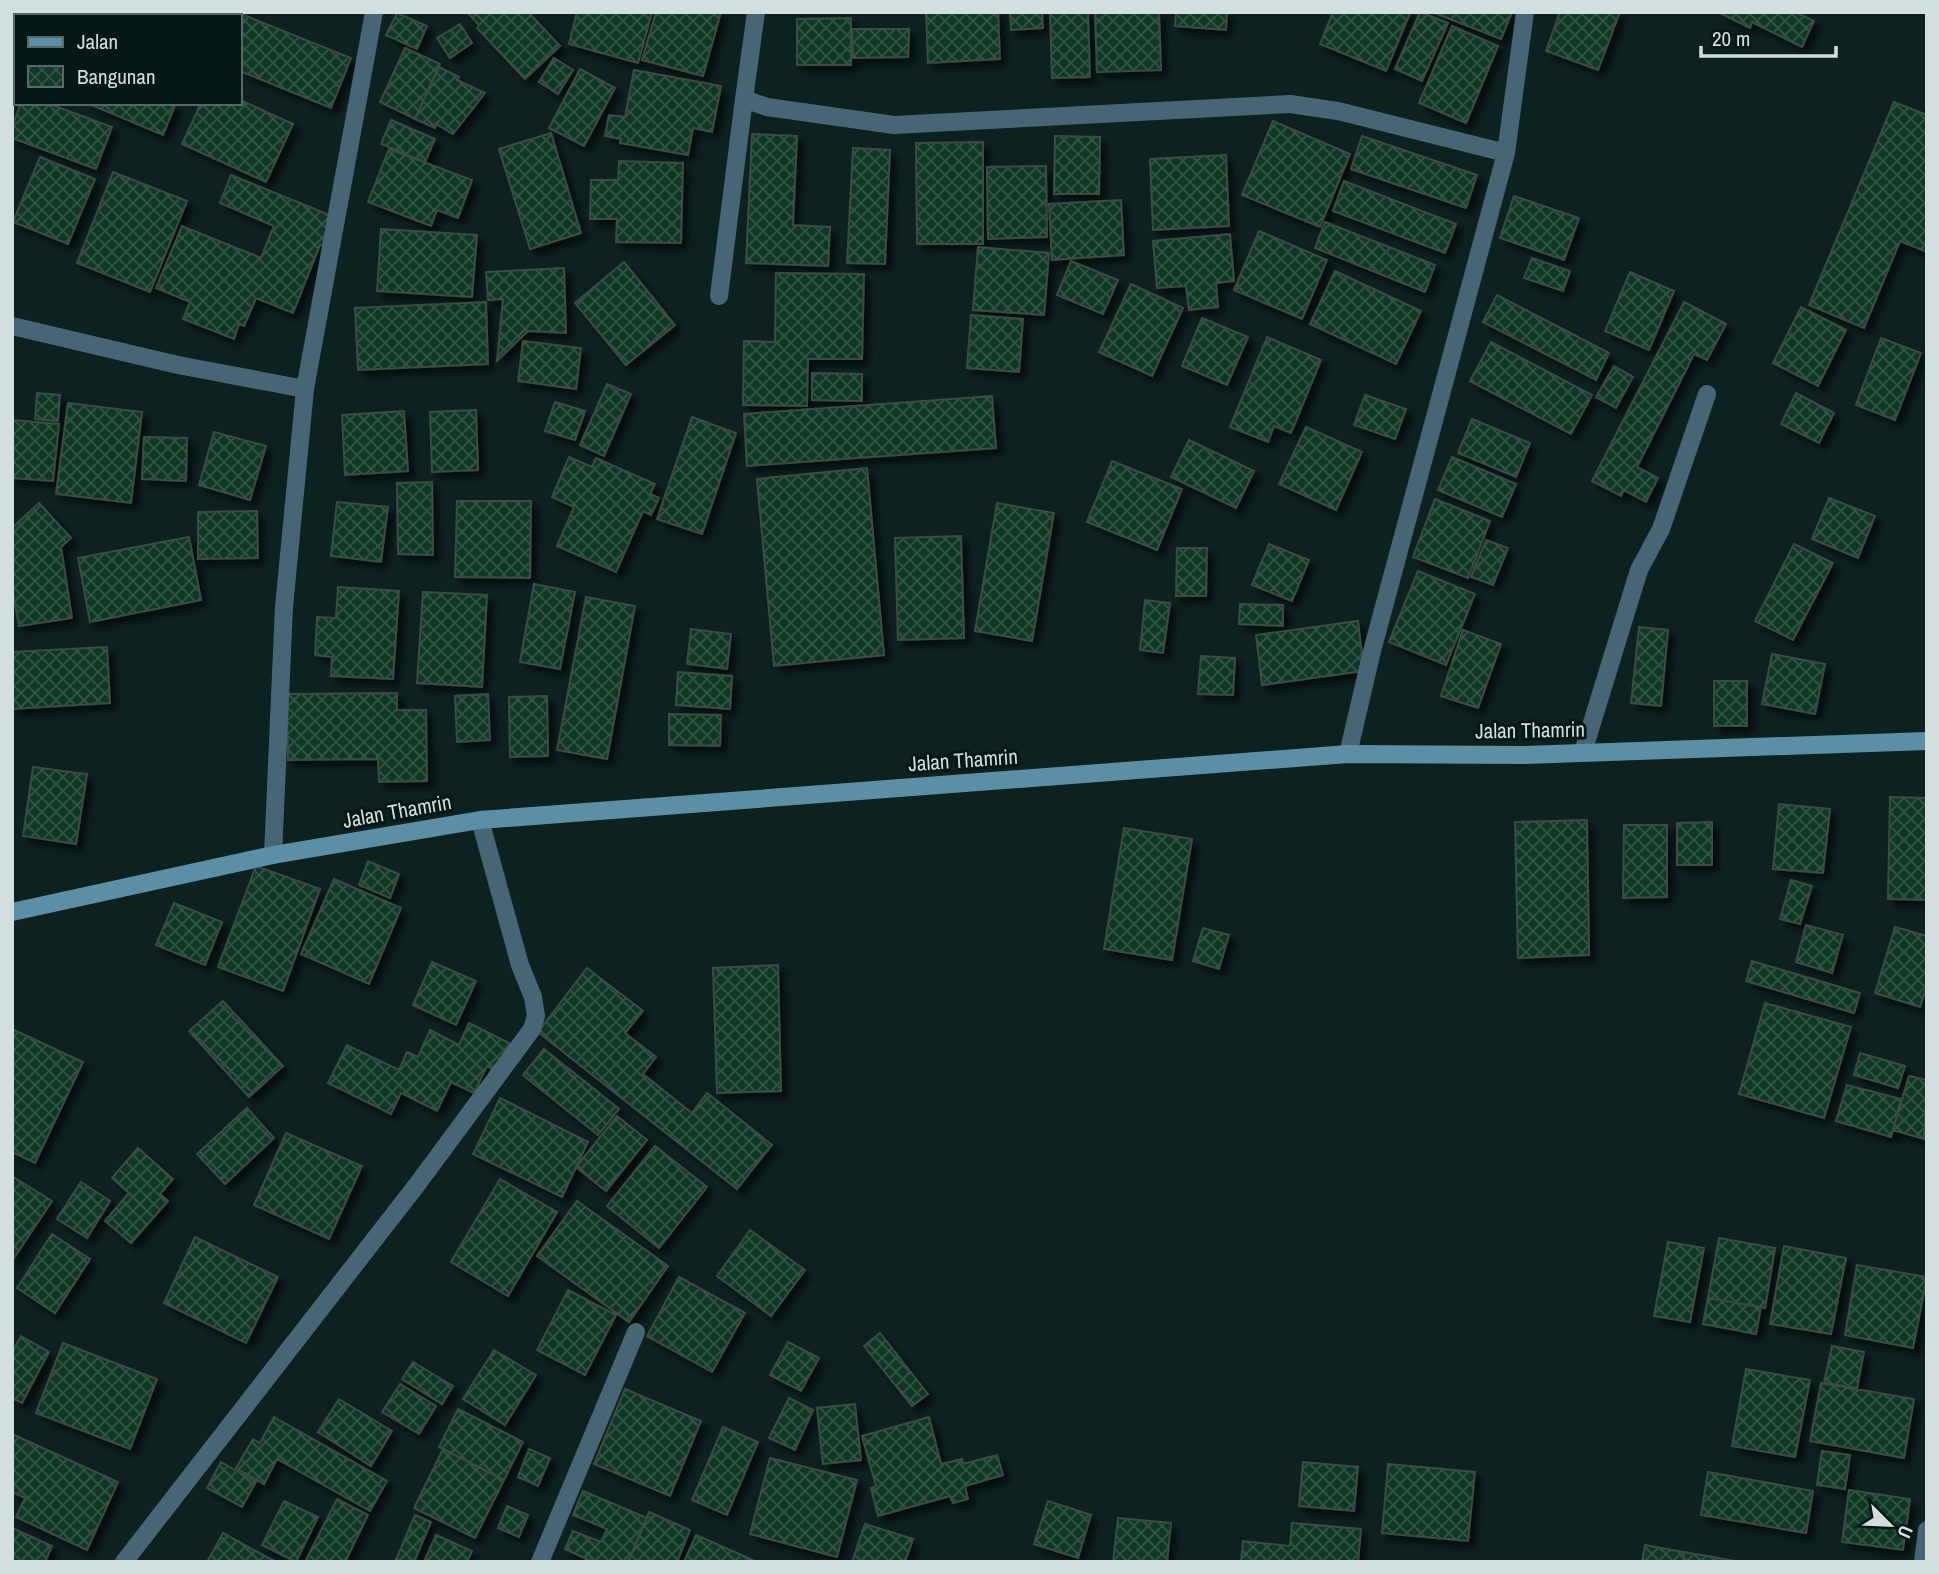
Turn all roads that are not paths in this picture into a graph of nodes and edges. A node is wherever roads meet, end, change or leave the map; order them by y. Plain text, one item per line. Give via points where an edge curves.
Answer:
1 (374, 12) edge
2 (756, 12) edge
3 (1525, 12) edge
4 (744, 99) junction
5 (1506, 153) junction
6 (719, 296) dead end
7 (12, 326) edge
8 (305, 389) junction
9 (1707, 394) dead end
10 (1927, 741) edge
11 (1583, 752) junction
12 (1348, 754) junction
13 (480, 820) junction
14 (273, 855) junction
15 (12, 912) edge
16 (636, 1332) dead end
17 (1927, 1530) edge
18 (124, 1562) edge
19 (540, 1562) edge
20 (1923, 1562) edge

1 - 8 street
2 - 4 street
3 - 5 street
4 - 5 street via 767,107 894,125 1290,104 1339,111
4 - 6 street
5 - 12 street
7 - 8 street
8 - 14 street via 284,607
9 - 11 street via 1661,530 1639,570
10 - 11 main road, Jalan Thamrin
11 - 12 main road, Jalan Thamrin
12 - 13 main road, Jalan Thamrin
13 - 14 main road, Jalan Thamrin
13 - 18 street via 533,997 536,1016 532,1029
14 - 15 main road, Jalan Thamrin
16 - 19 street
17 - 20 street

